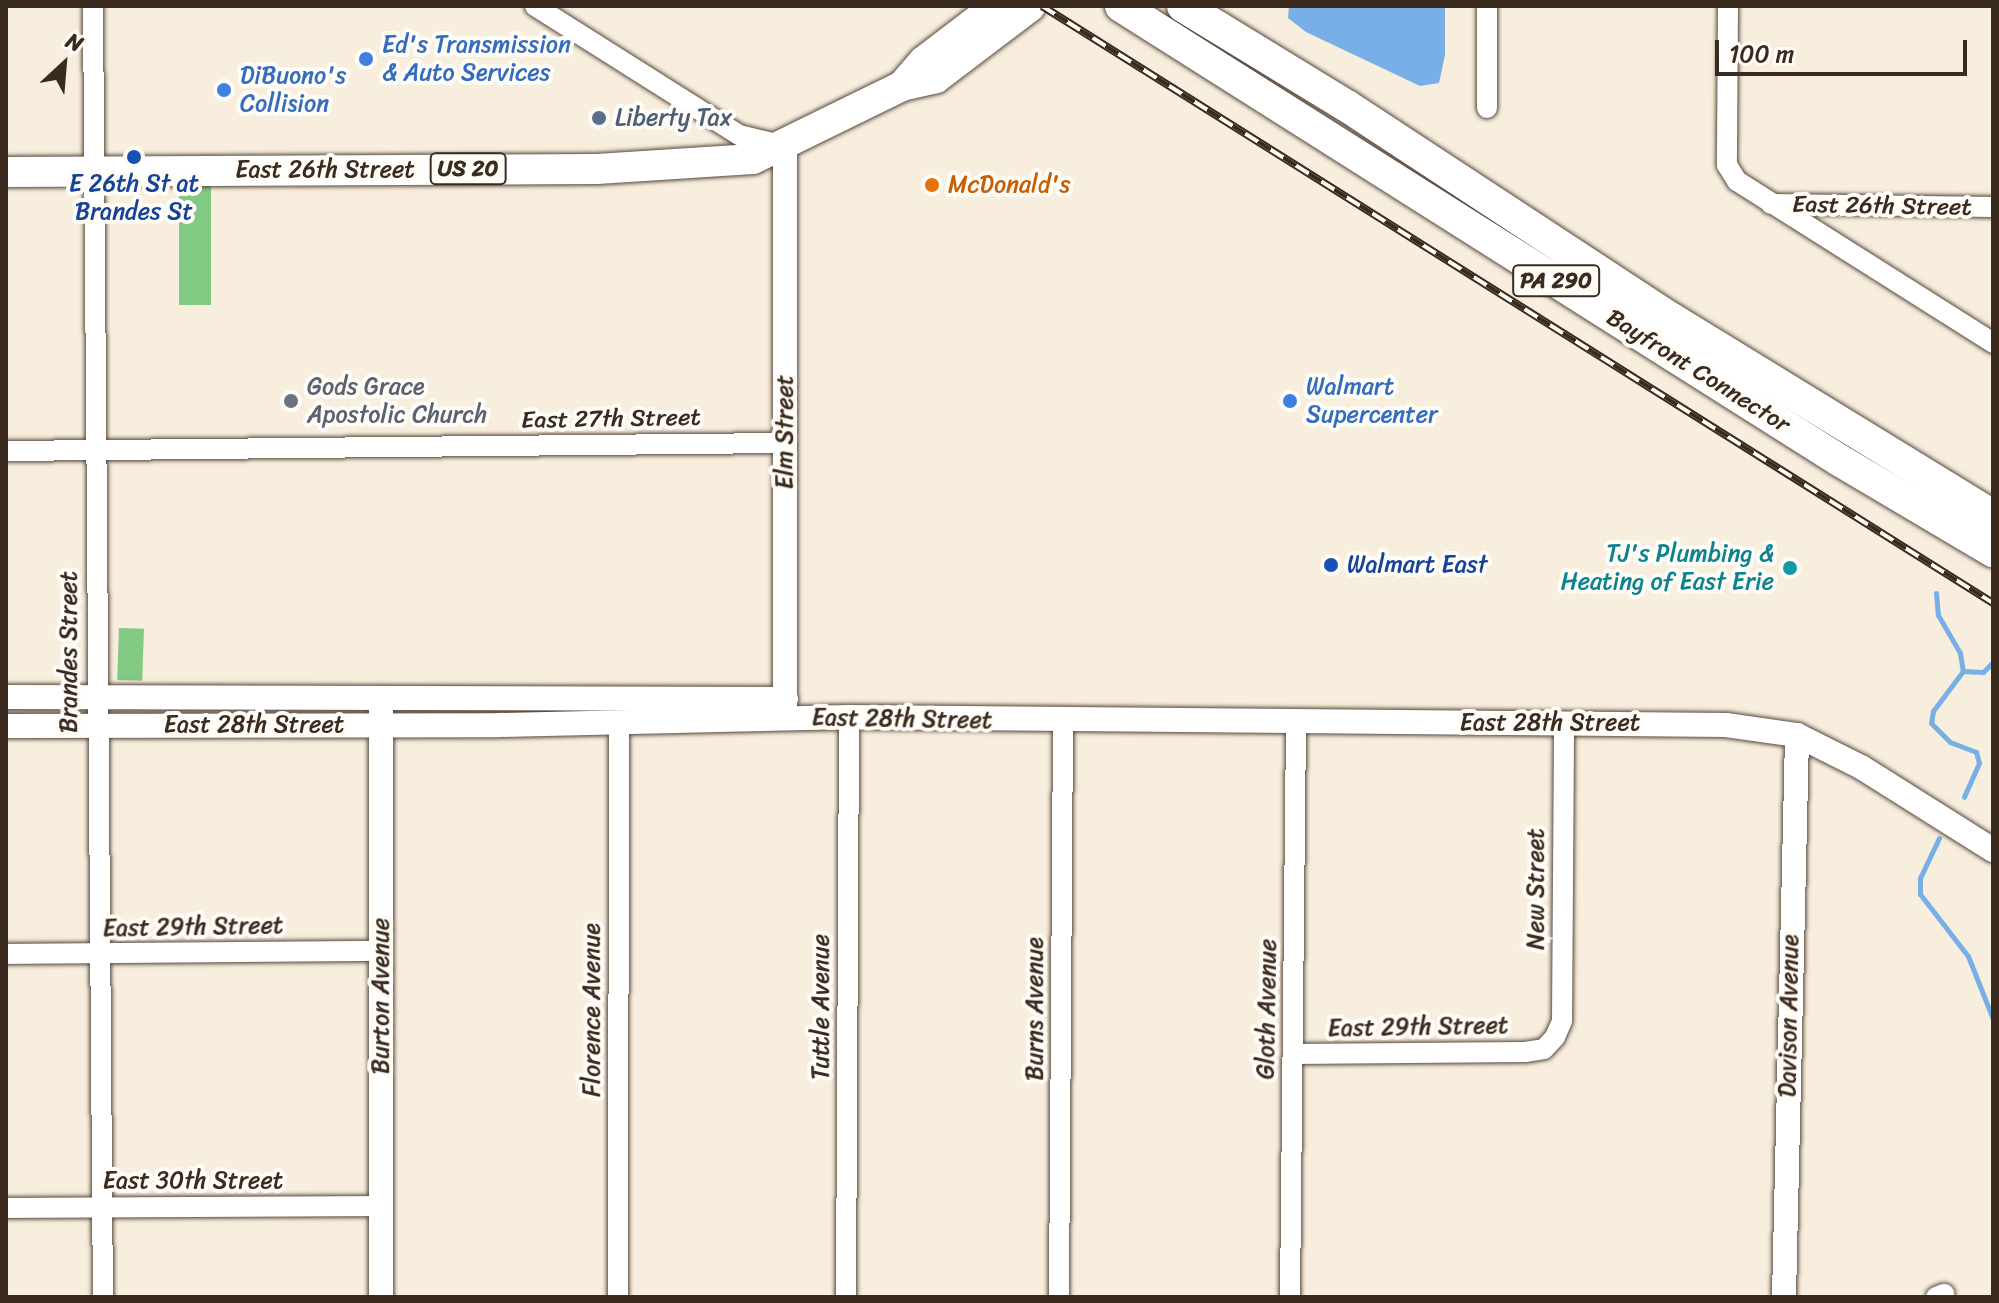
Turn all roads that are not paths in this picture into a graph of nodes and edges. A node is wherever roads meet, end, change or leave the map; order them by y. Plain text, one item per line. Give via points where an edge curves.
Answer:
1 (93, 6) edge
2 (535, 6) edge
3 (996, 6) edge
4 (1031, 6) edge
5 (1121, 6) edge
6 (1183, 6) edge
7 (1487, 6) edge
8 (1728, 6) edge
9 (902, 86) junction
10 (1487, 108) dead end
11 (785, 146) junction
12 (6, 172) edge
13 (93, 172) junction
14 (1771, 204) junction
15 (1993, 207) edge
16 (1993, 343) edge
17 (785, 443) junction
18 (6, 451) edge
19 (94, 451) junction
20 (1993, 516) edge
21 (1993, 551) edge
22 (382, 694) junction
23 (6, 697) edge
24 (95, 697) junction
25 (786, 708) junction
26 (849, 717) junction
27 (1063, 721) junction
28 (1296, 722) junction
29 (619, 723) junction
30 (1564, 723) junction
31 (381, 724) junction
32 (6, 726) edge
33 (96, 726) junction
34 (1797, 735) junction
35 (1993, 850) edge
36 (381, 951) junction
37 (6, 954) edge
38 (99, 954) junction
39 (1544, 1049) joint
40 (1293, 1054) junction
41 (380, 1206) junction
42 (103, 1207) junction
43 (6, 1208) edge
44 (103, 1297) edge
45 (381, 1297) edge
46 (618, 1297) edge
47 (846, 1297) edge
48 (1059, 1297) edge
49 (1290, 1297) edge
50 (1784, 1297) edge

1 - 13 street, Brandes Street
2 - 11 street via 739,135
3 - 9 main road, US 20 via 924,61
4 - 9 main road, US 20 via 936,78
5 - 21 highway, Bayfront Connector / PA 290 via 1839,460
6 - 20 highway, Bayfront Connector / PA 290 via 1347,106 1681,325
7 - 10 street
8 - 14 street via 1731,173
9 - 11 main road, US 20
11 - 13 main road, East 26th Street / US 20 via 753,159 652,167
11 - 17 street, Elm Street
12 - 13 main road, East 26th Street / US 20
13 - 19 street, Brandes Street
14 - 15 street, East 26th Street
14 - 16 street
17 - 19 street, East 27th Street
17 - 25 street, Elm Street
18 - 19 street, East 27th Street
19 - 24 street, Brandes Street
22 - 24 street, East 28th Street
22 - 25 street, East 28th Street
22 - 31 street, Burton Avenue
23 - 24 street, East 28th Street
24 - 33 street, Brandes Street
25 - 26 street, East 28th Street
25 - 29 street, East 28th Street
26 - 27 street, East 28th Street
26 - 47 street, Tuttle Avenue
27 - 28 street, East 28th Street
27 - 48 street, Burns Avenue
28 - 30 street, East 28th Street
28 - 40 street, Gloth Avenue
29 - 31 street, East 28th Street
29 - 46 street, Florence Avenue
30 - 34 street, East 28th Street via 1726,725
30 - 39 street, New Street via 1562,1021
31 - 33 street, East 28th Street
31 - 36 street, Burton Avenue
32 - 33 street, East 28th Street
33 - 38 street, Brandes Street
34 - 35 street, East 28th Street via 1861,767
34 - 50 street, Davison Avenue
36 - 38 street, East 29th Street
36 - 41 street, Burton Avenue
37 - 38 street, East 29th Street
38 - 42 street, Brandes Street
39 - 40 street, East 29th Street
40 - 49 street, Gloth Avenue
41 - 42 street, East 30th Street
41 - 45 street, Burton Avenue
42 - 43 street, East 30th Street
42 - 44 street, Brandes Street

